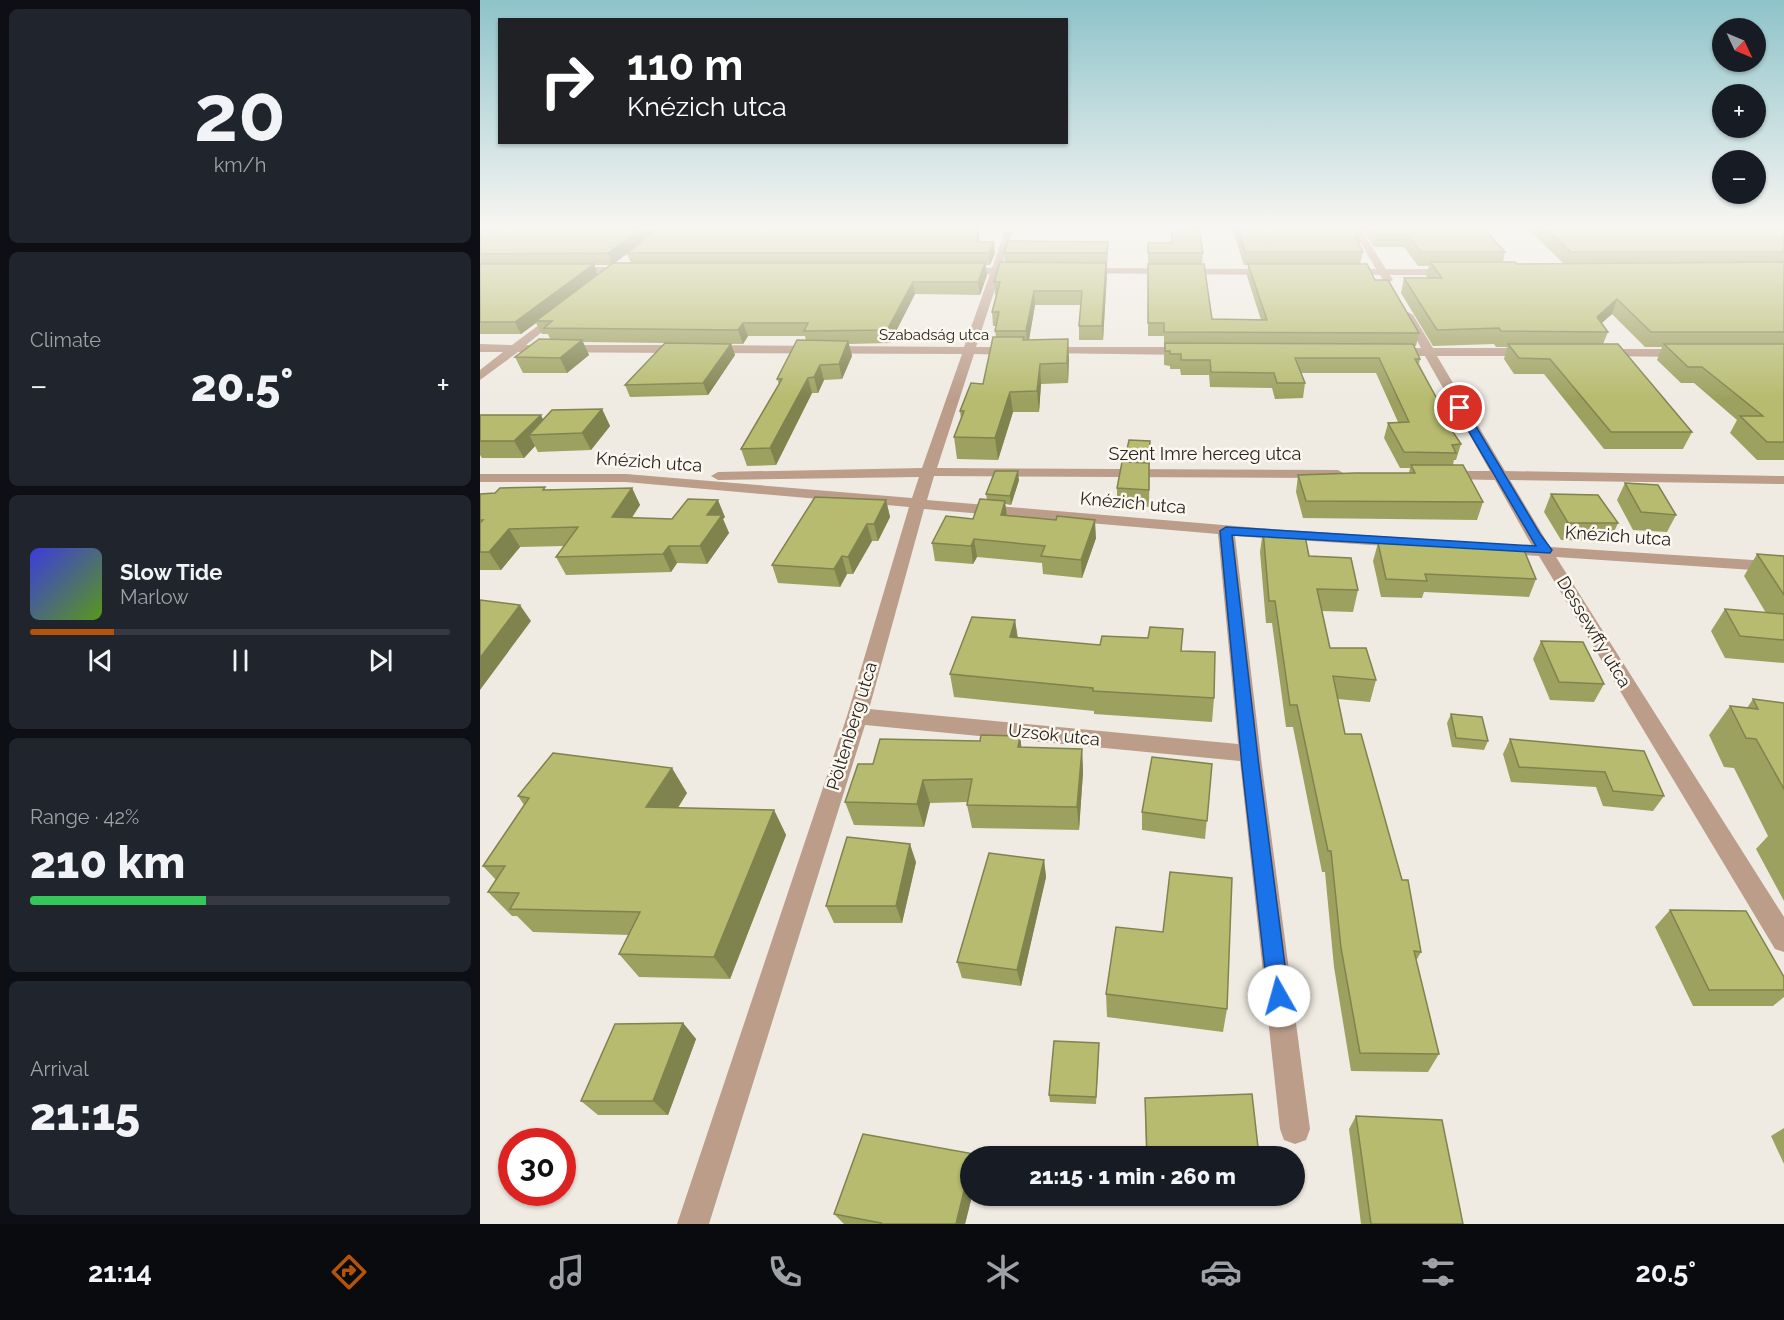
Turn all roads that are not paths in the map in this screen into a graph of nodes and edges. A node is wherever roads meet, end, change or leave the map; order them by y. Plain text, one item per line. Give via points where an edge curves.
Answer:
1 (991, 285) edge
2 (1390, 285) edge
3 (570, 305) edge
4 (480, 348) edge
5 (513, 348) junction
6 (967, 351) junction
7 (1204, 351) edge
8 (1381, 352) edge
9 (1428, 352) junction
10 (1535, 352) edge
11 (1594, 353) edge
12 (1701, 353) edge
13 (480, 376) edge
14 (927, 472) junction
15 (1356, 474) edge
16 (1427, 475) edge
17 (1498, 475) junction
18 (480, 478) edge
19 (626, 478) junction
20 (1784, 480) edge
21 (918, 505) junction
22 (1226, 531) junction
23 (1545, 550) junction
24 (1784, 567) edge
25 (857, 716) junction
26 (1250, 754) junction
27 (1784, 940) edge
28 (1295, 1129) dead end
29 (693, 1224) edge

1 - 6 street, Pöltenberg utca
2 - 9 street, Dessewffy utca
3 - 5 street
4 - 5 street, Szabadság utca
5 - 6 street, Szabadság utca
5 - 13 street
6 - 7 street, Szabadság utca
6 - 14 street, Pöltenberg utca
8 - 9 street
9 - 10 street
9 - 17 street, Dessewffy utca
11 - 12 street
14 - 15 street, Szent Imre herceg utca
14 - 19 street, Szent Imre herceg utca
14 - 21 street, Pöltenberg utca
16 - 17 street
17 - 20 street
17 - 23 street, Dessewffy utca
18 - 19 street, Knézich utca
19 - 21 street, Knézich utca
21 - 22 street, Knézich utca
21 - 25 street, Pöltenberg utca
22 - 23 street, Knézich utca
22 - 26 street
23 - 24 street, Knézich utca
23 - 27 street, Dessewffy utca
25 - 26 street, Uzsok utca
25 - 29 street, Pöltenberg utca
26 - 28 street

